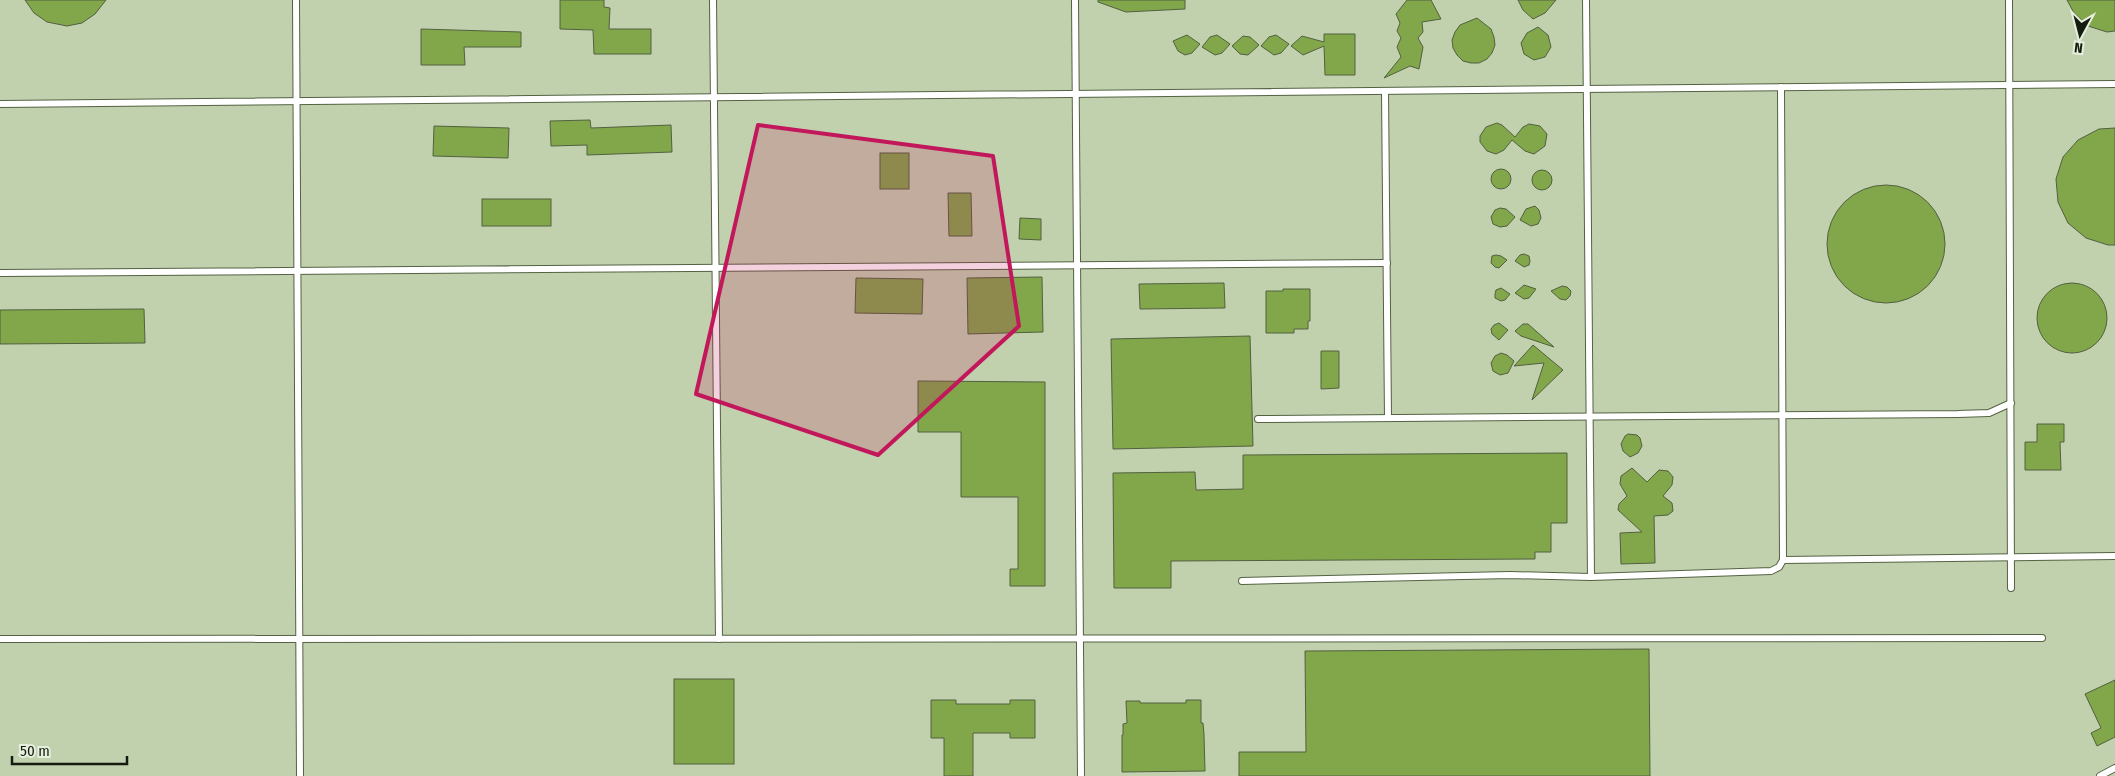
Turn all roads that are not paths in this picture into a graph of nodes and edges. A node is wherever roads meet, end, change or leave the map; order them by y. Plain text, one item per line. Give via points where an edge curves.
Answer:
1 (296, 0) edge
2 (713, 0) edge
3 (1075, 0) edge
4 (1586, 0) edge
5 (2009, 0) edge
6 (2115, 84) edge
7 (2010, 85) junction
8 (1781, 87) junction
9 (1587, 89) junction
10 (1385, 91) junction
11 (1076, 94) junction
12 (714, 97) junction
13 (296, 101) junction
14 (0, 104) edge
15 (1386, 263) junction
16 (1077, 265) junction
17 (715, 268) junction
18 (297, 271) junction
19 (0, 273) edge
20 (2010, 403) junction
21 (1782, 416) junction
22 (1388, 418) junction
23 (1590, 418) junction
24 (1258, 419) dead end
25 (2115, 556) edge
26 (2011, 558) junction
27 (1783, 560) junction
28 (1591, 577) junction
29 (1242, 581) dead end
30 (2010, 588) dead end
31 (2042, 638) dead end
32 (0, 639) edge
33 (299, 639) junction
34 (719, 639) junction
35 (1080, 639) junction
36 (2115, 768) edge
37 (300, 776) edge
38 (1081, 776) edge
39 (2100, 776) edge

1 - 13 lane
2 - 12 lane
3 - 11 lane
4 - 9 lane
5 - 7 lane
6 - 7 lane
7 - 8 lane
7 - 20 lane
8 - 9 lane
8 - 21 lane
9 - 10 lane
9 - 23 lane
10 - 11 lane
10 - 15 lane
11 - 12 lane
11 - 16 lane
12 - 13 lane
12 - 17 lane
13 - 14 lane
13 - 18 lane
15 - 16 lane
15 - 22 lane
16 - 17 lane
16 - 35 lane
17 - 18 lane
17 - 34 lane
18 - 19 lane
18 - 33 lane
20 - 21 lane via 1989,413
20 - 26 lane
21 - 23 lane
21 - 27 lane
22 - 23 lane
22 - 24 lane
23 - 28 lane
25 - 26 lane
26 - 27 lane
26 - 30 lane
27 - 28 lane via 1771,571
28 - 29 lane via 1510,575
31 - 35 lane
32 - 33 lane
33 - 34 lane
33 - 37 lane
34 - 35 lane
35 - 38 lane
36 - 39 lane

